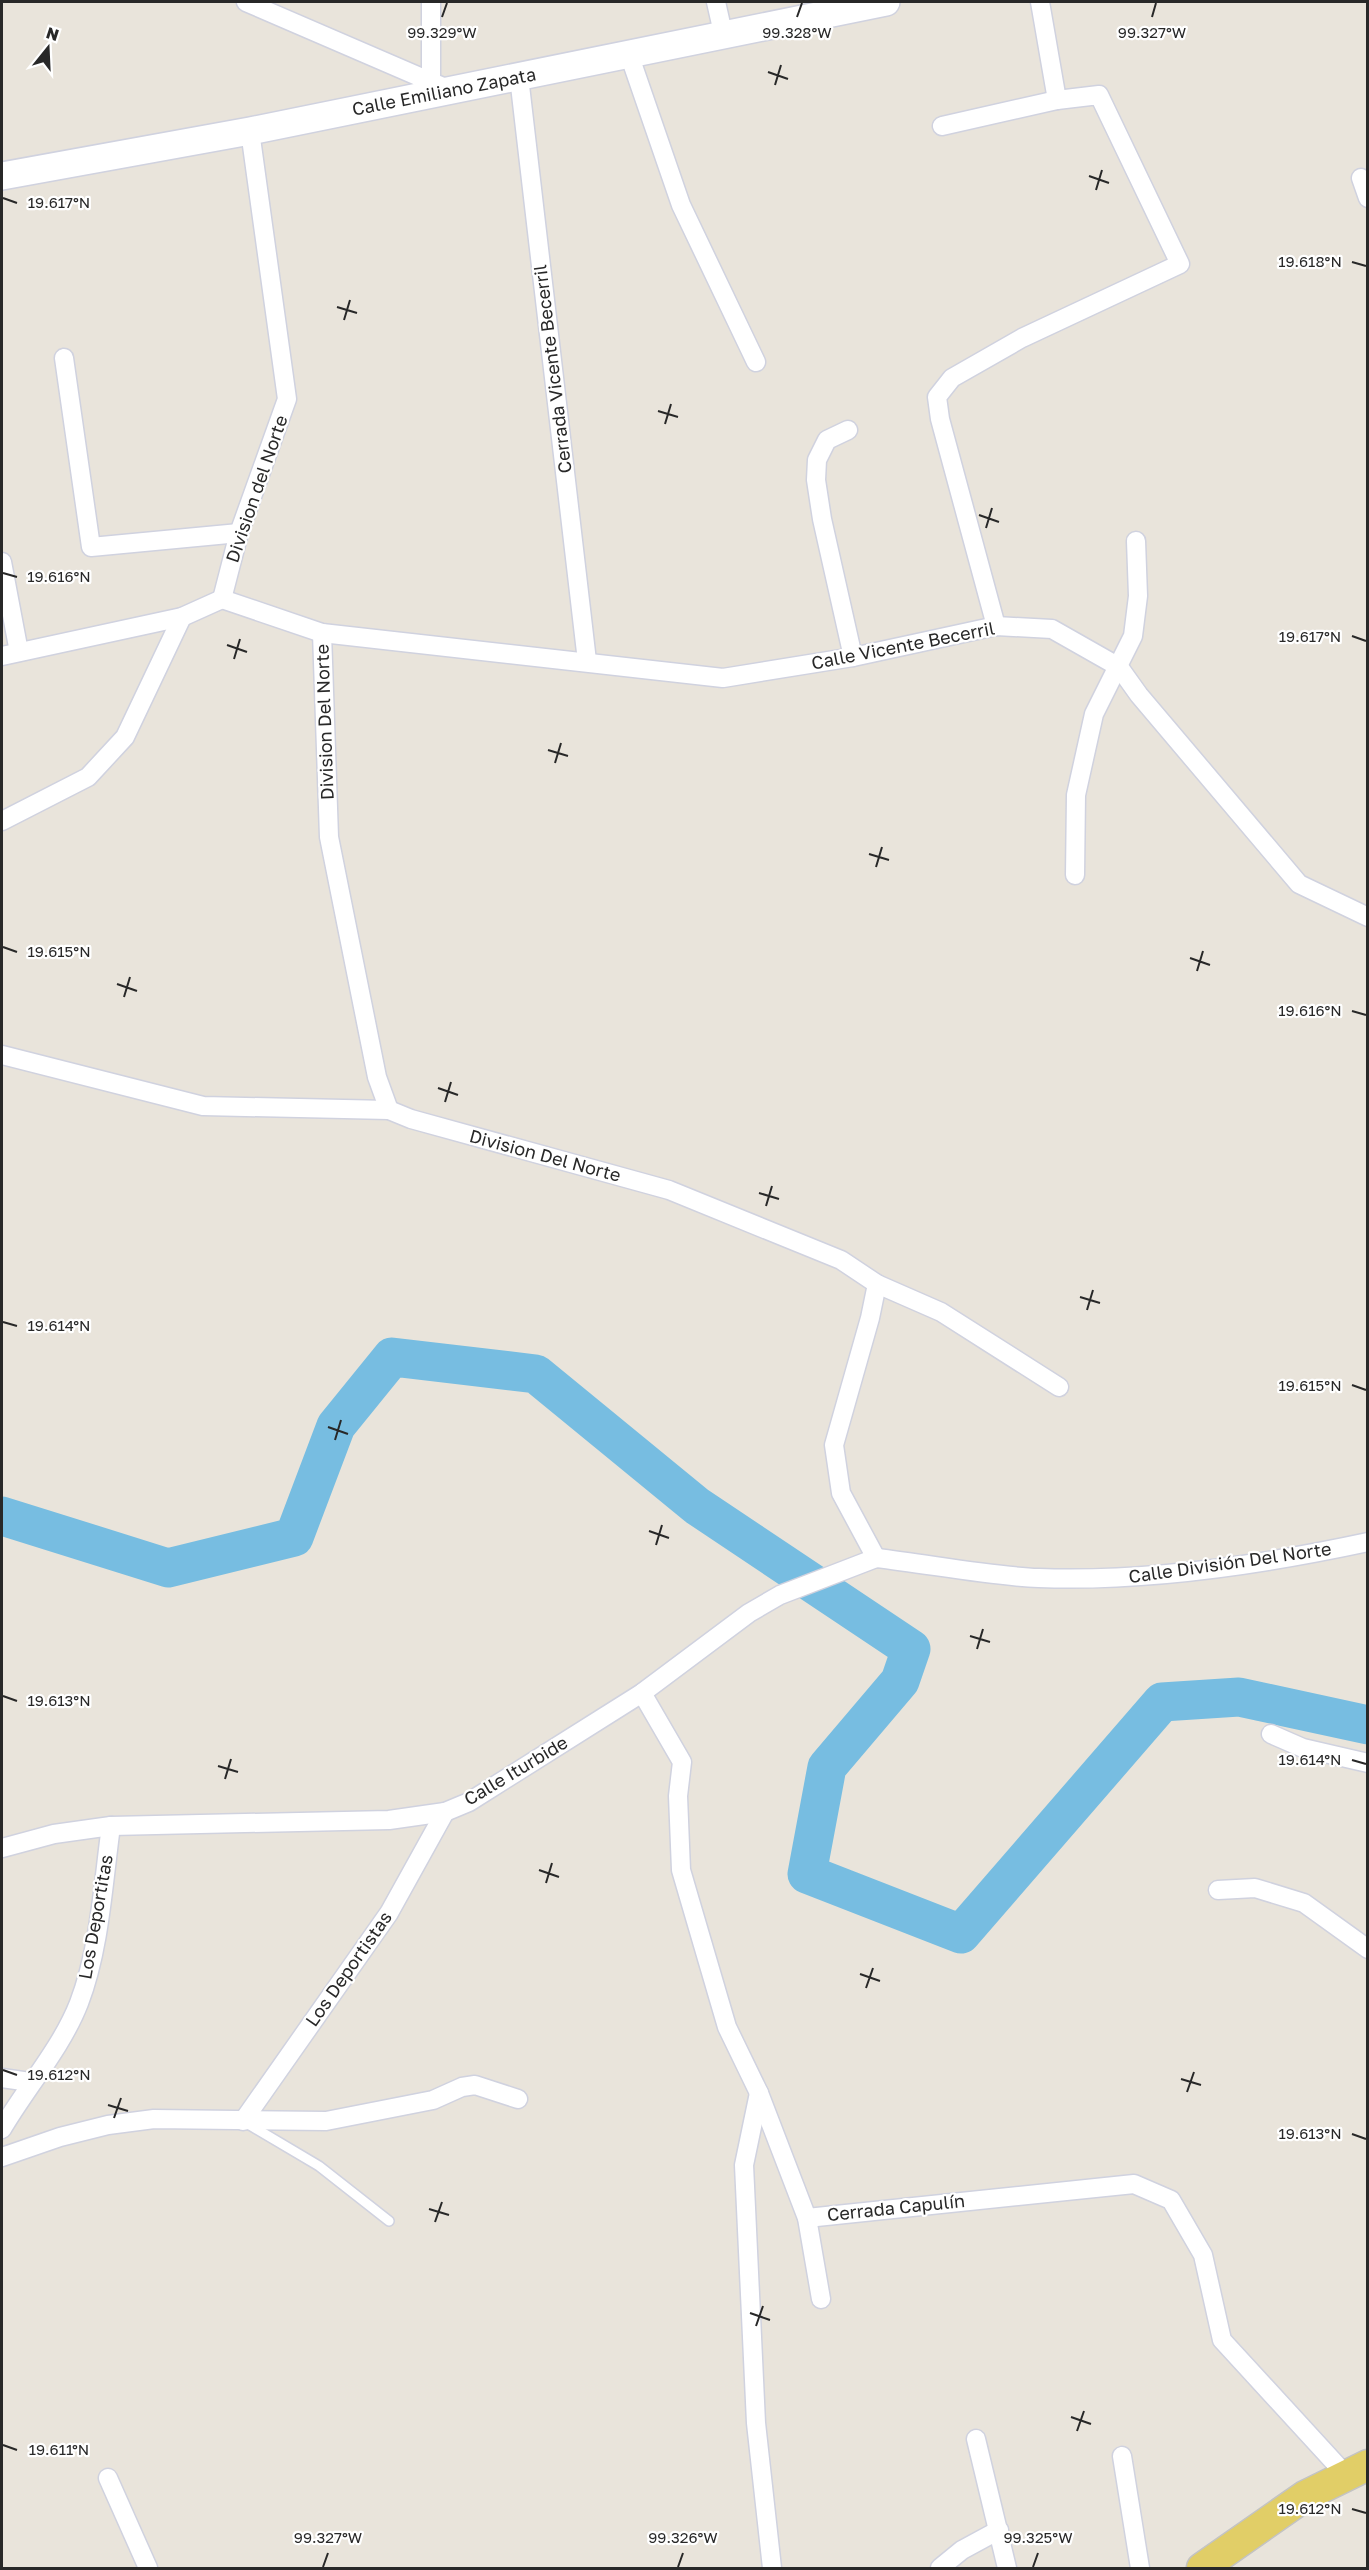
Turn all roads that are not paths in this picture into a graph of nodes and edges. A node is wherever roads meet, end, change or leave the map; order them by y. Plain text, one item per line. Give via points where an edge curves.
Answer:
1 (246, 2) edge
2 (431, 2) edge
3 (716, 2) edge
4 (886, 2) edge
5 (1040, 2) edge
6 (723, 33) junction
7 (629, 54) junction
8 (519, 77) junction
9 (440, 86) junction
10 (1057, 100) junction
11 (942, 126) dead end
12 (250, 132) junction
13 (3, 173) edge
14 (1361, 178) dead end
15 (1368, 198) edge
16 (64, 358) dead end
17 (756, 362) dead end
18 (848, 430) dead end
19 (239, 533) junction
20 (1136, 541) dead end
21 (2, 562) edge
22 (222, 599) junction
23 (182, 617) junction
24 (996, 626) junction
25 (322, 633) junction
26 (10, 654) edge
27 (853, 657) junction
28 (587, 661) junction
29 (1119, 667) junction
30 (2, 820) edge
31 (1075, 875) dead end
32 (1368, 917) edge
33 (2, 1055) edge
34 (389, 1110) junction
35 (877, 1284) junction
36 (1059, 1387) dead end
37 (1368, 1542) edge
38 (869, 1561) junction
39 (642, 1693) junction
40 (1271, 1734) dead end
41 (1368, 1763) edge
42 (445, 1812) junction
43 (111, 1826) junction
44 (2, 1848) edge
45 (1218, 1890) dead end
46 (1368, 1949) edge
47 (2, 2078) edge
48 (30, 2082) junction
49 (759, 2092) junction
50 (518, 2098) dead end
51 (243, 2121) junction
52 (2, 2129) edge
53 (2, 2157) edge
54 (807, 2218) junction
55 (389, 2221) dead end
56 (820, 2299) dead end
57 (976, 2439) dead end
58 (1122, 2456) dead end
59 (1356, 2469) edge
60 (108, 2478) dead end
61 (999, 2530) junction
62 (148, 2568) edge
63 (772, 2568) edge
64 (939, 2568) edge
65 (1007, 2568) edge
66 (1140, 2568) edge
67 (1202, 2568) edge

1 - 9 street
2 - 9 street
3 - 6 street
4 - 6 main road, Calle Emiliano Zapata
5 - 10 street
6 - 7 main road, Calle Emiliano Zapata
7 - 8 main road, Calle Emiliano Zapata
7 - 17 street via 681,205
8 - 9 main road, Calle Emiliano Zapata
8 - 28 street, Cerrada Vicente Becerril
9 - 12 main road, Calle Emiliano Zapata
10 - 11 street
10 - 24 street via 1099,95 1180,264 1022,338 952,378 937,397
12 - 13 main road, Calle Emiliano Zapata
12 - 19 street, Division del Norte via 287,399
14 - 15 street
16 - 19 street via 91,547
18 - 27 street via 827,440 817,460 816,480
19 - 22 street, Division del Norte
20 - 29 street via 1138,596 1133,636
21 - 26 street
22 - 23 street
22 - 25 street, Division del Norte
23 - 26 street
23 - 30 street via 125,737 88,777
24 - 27 street, Calle Vicente Becerril
24 - 29 street, Calle Vicente Becerril via 1052,629
25 - 28 street, Calle Vicente Becerril
25 - 34 street, Division Del Norte via 329,837 377,1077
27 - 28 street, Calle Vicente Becerril via 723,678
29 - 31 street via 1094,714 1076,795
29 - 32 street, Calle Vicente Becerril via 1299,884
33 - 34 street via 203,1106
34 - 35 street, Division Del Norte via 669,1190 841,1260
35 - 36 street, Division Del Norte via 942,1312
35 - 38 street via 834,1445 841,1492
37 - 38 street, Calle División Del Norte via 1141,1578 1037,1578
38 - 39 street, Calle Iturbide via 780,1595 749,1613
39 - 42 street, Calle Iturbide via 469,1802
39 - 49 street, Cerrada Capulín via 682,1762 678,1797 681,1870 727,2027
40 - 41 street via 1303,1749
42 - 43 street, Calle Iturbide via 389,1820
42 - 51 street, Los Deportistas via 389,1913
43 - 44 street, Calle Iturbide via 54,1834
43 - 48 street, Los Deportitas via 91,1964 79,2003 64,2034
45 - 46 street via 1255,1888 1304,1903
47 - 48 street
48 - 52 street, Los Deportitas
49 - 54 street, Cerrada Capulín
49 - 63 street via 744,2165 756,2423
50 - 51 street via 476,2085 433,2100 326,2121
51 - 53 street via 164,2119 108,2125
51 - 55 lane via 319,2166
54 - 56 street
54 - 59 street, Cerrada Capulín via 1134,2184 1171,2200 1203,2255 1222,2340
57 - 61 street
58 - 66 street
59 - 67 main road via 1305,2496
60 - 62 street
61 - 64 street
61 - 65 street

